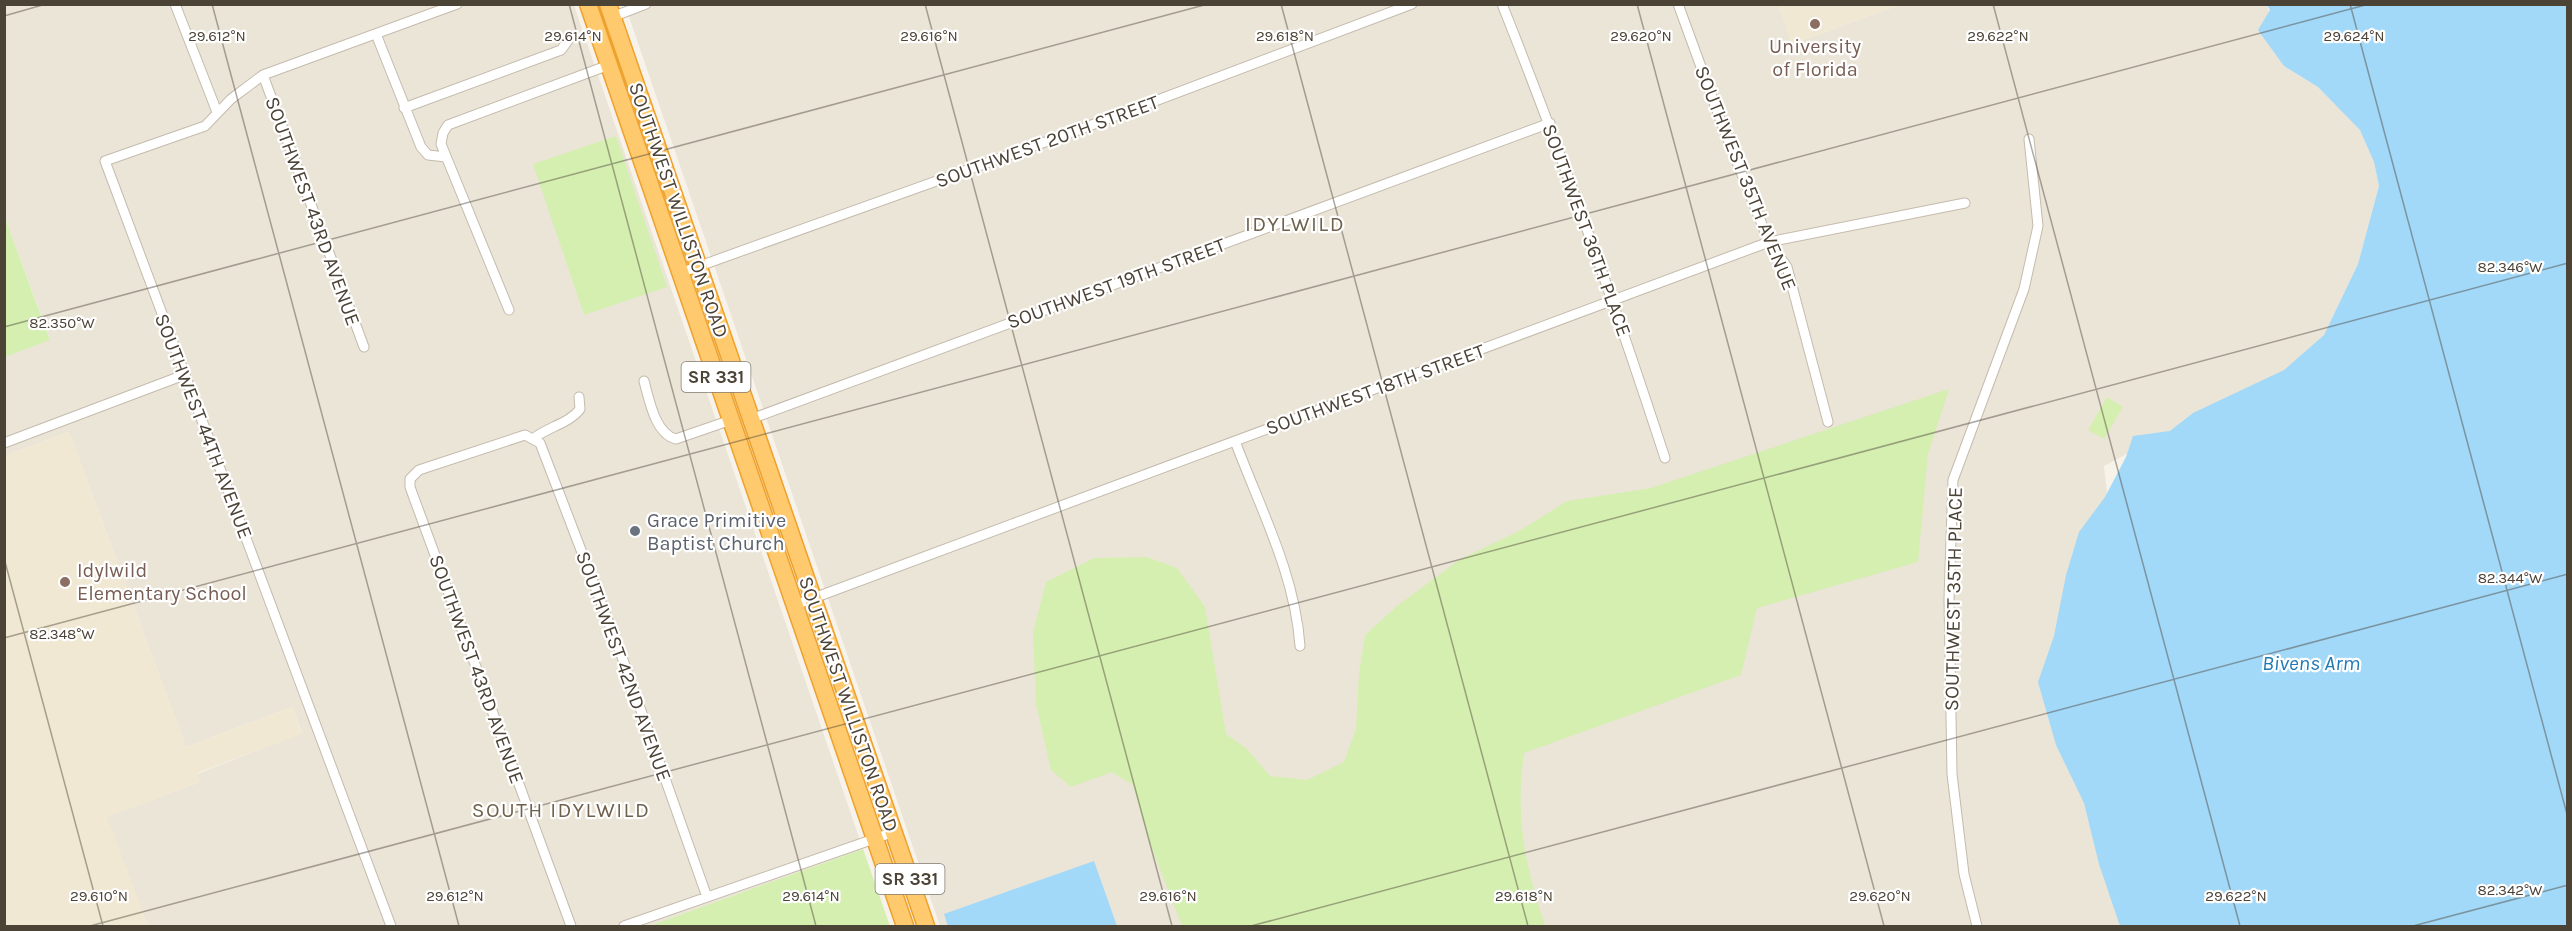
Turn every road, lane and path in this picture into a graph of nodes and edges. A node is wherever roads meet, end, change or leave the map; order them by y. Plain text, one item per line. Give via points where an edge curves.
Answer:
1 (175, 4) edge
2 (457, 4) edge
3 (588, 4) edge
4 (646, 4) edge
5 (1412, 4) edge
6 (1502, 4) edge
7 (1678, 4) edge
8 (610, 11) edge
9 (376, 34) junction
10 (569, 39) dead end
11 (609, 65) junction
12 (263, 75) junction
13 (404, 108) junction
14 (217, 112) junction
15 (1550, 123) junction
16 (2030, 139) dead end
17 (446, 157) junction
18 (1965, 203) dead end
19 (1769, 242) junction
20 (698, 266) junction
21 (680, 273) junction
22 (1614, 300) junction
23 (509, 310) dead end
24 (364, 346) dead end
25 (184, 375) junction
26 (644, 381) dead end
27 (579, 397) dead end
28 (751, 419) junction
29 (731, 420) junction
30 (1828, 422) dead end
31 (534, 438) junction
32 (1235, 441) junction
33 (4, 443) edge
34 (1665, 458) dead end
35 (813, 599) junction
36 (795, 605) junction
37 (1300, 646) dead end
38 (894, 832) junction
39 (875, 838) junction
40 (707, 897) junction
41 (391, 927) edge
42 (571, 927) edge
43 (624, 927) edge
44 (905, 927) edge
45 (926, 927) edge
46 (1977, 927) edge

1 - 14 street
2 - 9 street
3 - 11 highway, SOUTHWEST WILLISTON ROAD / SR 331
4 - 8 street
5 - 20 street, SOUTHWEST 20TH STREET via 1073,132
6 - 15 street, SOUTHWEST 36TH PLACE
7 - 19 street, SOUTHWEST 35TH AVENUE
8 - 20 highway, SOUTHWEST WILLISTON ROAD / SR 331
9 - 12 street
9 - 13 street
10 - 13 street via 561,50
11 - 17 street via 448,125 441,144
11 - 21 highway, SOUTHWEST WILLISTON ROAD / SR 331
12 - 14 street
12 - 24 street, SOUTHWEST 43RD AVENUE
13 - 17 street via 421,147 428,155
14 - 25 street, SOUTHWEST 44TH AVENUE via 205,126 105,161
15 - 22 street, SOUTHWEST 36TH PLACE
15 - 28 street, SOUTHWEST 19TH STREET
16 - 46 street, SOUTHWEST 35TH PLACE via 2038,226 2026,279 1953,480 1949,598 1952,774 1964,874
17 - 23 street
18 - 19 street, SOUTHWEST 18TH STREET
19 - 22 street, SOUTHWEST 18TH STREET
19 - 30 street, SOUTHWEST 35TH AVENUE via 1787,267
20 - 21 street, SOUTHWEST 20TH STREET
20 - 28 highway, SOUTHWEST WILLISTON ROAD / SR 331
21 - 29 highway, SOUTHWEST WILLISTON ROAD / SR 331
22 - 32 street, SOUTHWEST 18TH STREET
22 - 34 street, SOUTHWEST 36TH PLACE
25 - 33 street
25 - 41 street, SOUTHWEST 44TH AVENUE
26 - 29 street via 668,437 676,439
27 - 31 street via 576,415
28 - 35 highway, SOUTHWEST WILLISTON ROAD / SR 331
29 - 36 highway, SOUTHWEST WILLISTON ROAD / SR 331
31 - 40 street, SOUTHWEST 42ND AVENUE via 540,443 587,565
31 - 42 street, SOUTHWEST 43RD AVENUE via 525,435 419,470 410,478 410,487
32 - 35 street, SOUTHWEST 18TH STREET
32 - 37 street via 1286,570
35 - 36 street, SOUTHWEST 18TH STREET
35 - 38 highway, SOUTHWEST WILLISTON ROAD / SR 331
36 - 39 highway, SOUTHWEST WILLISTON ROAD / SR 331
38 - 39 street
38 - 45 highway, SOUTHWEST WILLISTON ROAD / SR 331
39 - 40 street
39 - 44 highway, SOUTHWEST WILLISTON ROAD / SR 331
40 - 43 street

